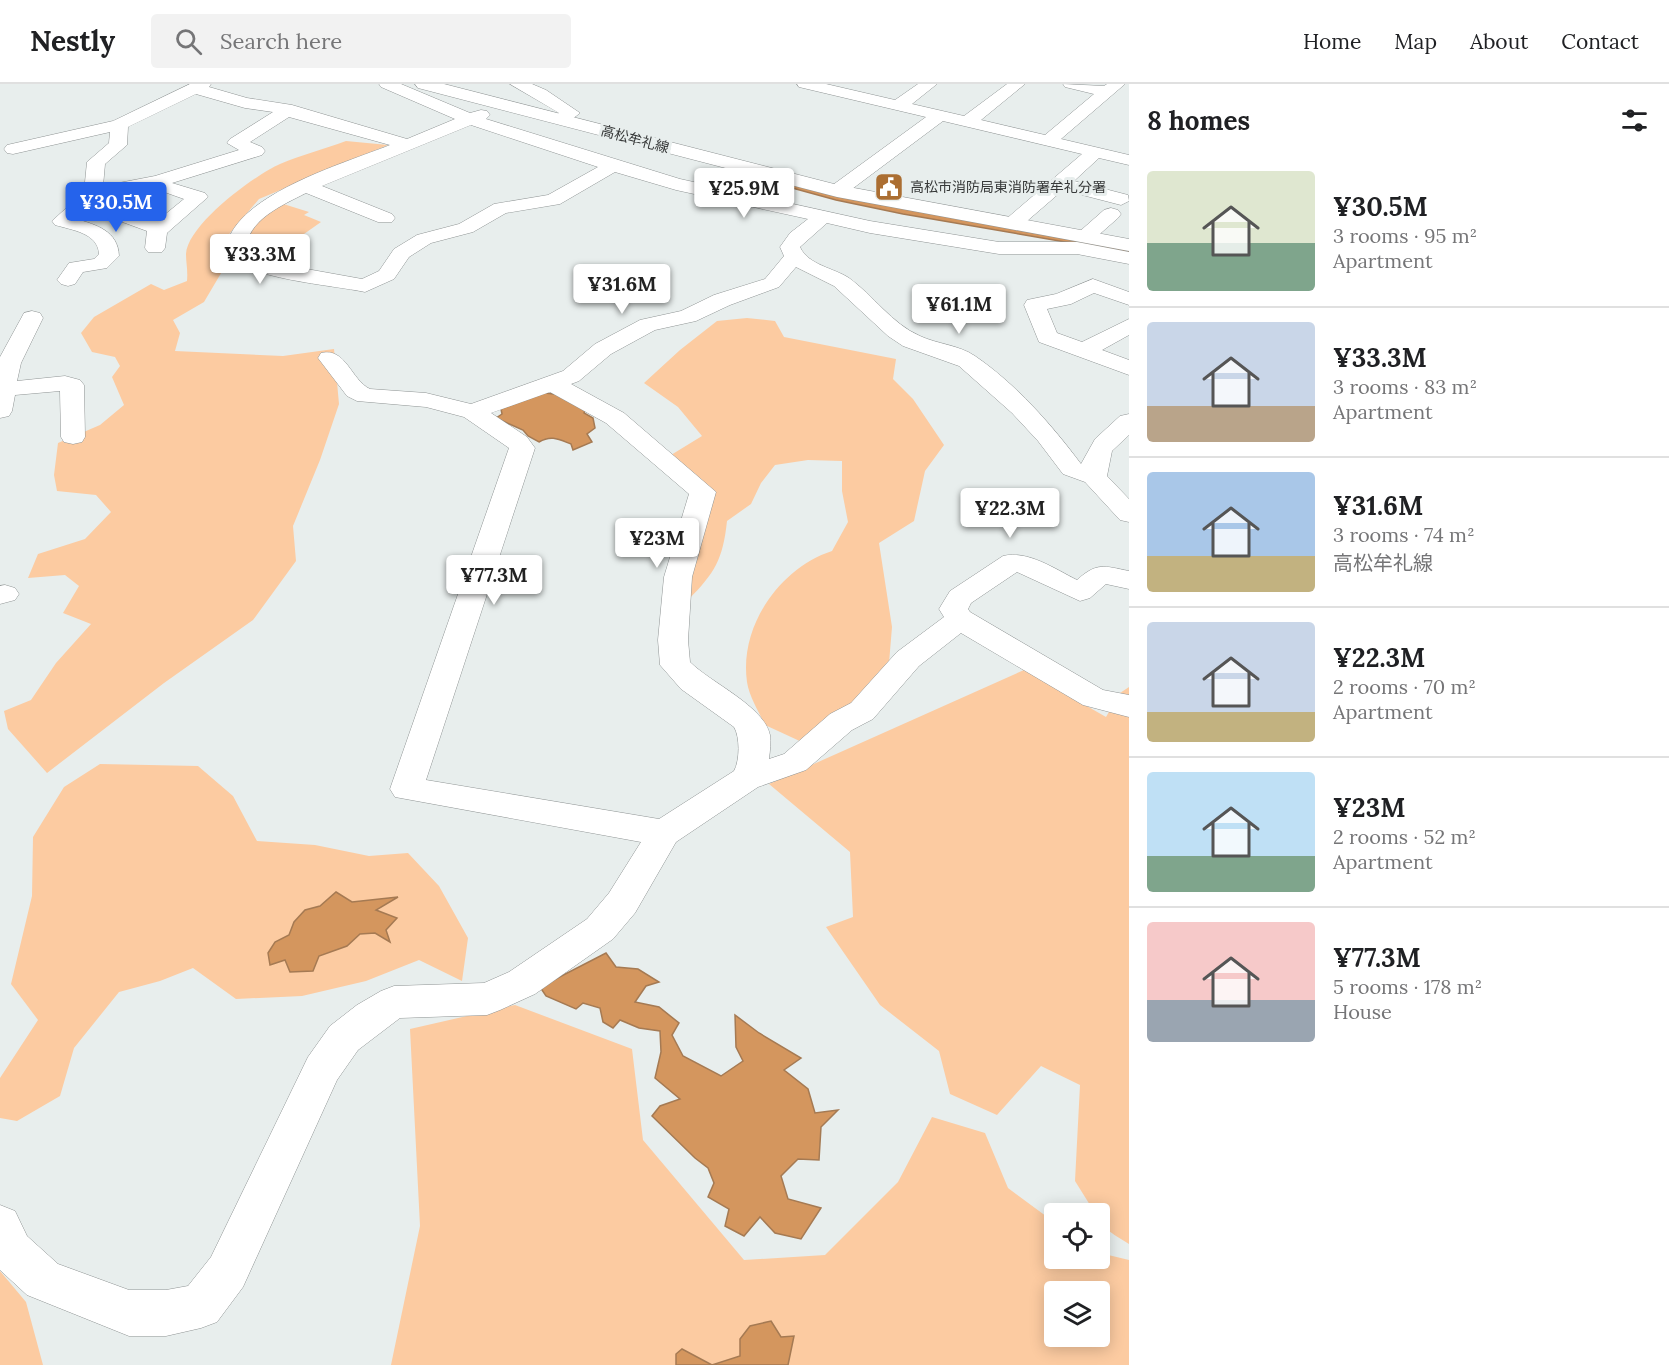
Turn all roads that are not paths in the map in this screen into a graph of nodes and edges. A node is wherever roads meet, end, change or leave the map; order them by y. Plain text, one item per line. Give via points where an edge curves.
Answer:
1 (387, 84) edge
2 (424, 84) edge
3 (519, 84) edge
4 (805, 84) edge
5 (929, 84) edge
6 (1017, 84) edge
7 (1071, 84) edge
8 (199, 86) edge
9 (831, 87) edge
10 (1112, 88) edge
11 (507, 106) junction
12 (898, 106) junction
13 (287, 111) junction
14 (939, 116) junction
15 (469, 119) junction
16 (561, 119) junction
17 (967, 122) junction
18 (119, 125) junction
19 (1048, 141) junction
20 (406, 144) junction
21 (13, 149) dead end
22 (1096, 152) junction
23 (1129, 160) edge
24 (613, 166) junction
25 (158, 181) junction
26 (1060, 183) junction
27 (305, 186) junction
28 (837, 191) junction
29 (89, 198) junction
30 (385, 218) dead end
31 (822, 218) junction
32 (1012, 224) junction
33 (1086, 236) junction
34 (1129, 245) edge
35 (794, 256) junction
36 (1129, 258) edge
37 (68, 280) dead end
38 (1129, 299) edge
39 (32, 318) dead end
40 (1129, 326) edge
41 (1083, 351) junction
42 (329, 358) dead end
43 (5, 364) edge
44 (1129, 368) edge
45 (553, 384) junction
46 (2, 400) edge
47 (473, 412) junction
48 (1129, 421) edge
49 (73, 437) dead end
50 (1094, 477) junction
51 (1129, 514) edge
52 (1129, 580) edge
53 (960, 619) junction
54 (1129, 706) edge
55 (746, 780) junction
56 (664, 833) junction
57 (0, 1226) edge

1 - 15 street
2 - 11 main road, 高松牟礼線
3 - 16 street via 571,113
4 - 9 street
5 - 12 street
6 - 17 street
7 - 10 street
8 - 13 street via 245,103
8 - 18 street
9 - 12 street
10 - 19 street
11 - 15 street
11 - 16 main road, 高松牟礼線
12 - 14 street
13 - 20 street
13 - 25 street via 236,143 256,151
14 - 17 street
14 - 28 street
15 - 20 street
15 - 24 street
16 - 28 main road, 高松牟礼線
17 - 19 street
18 - 21 street
18 - 29 street via 118,145 96,162
19 - 22 street
20 - 27 street
22 - 23 street
22 - 26 street
24 - 27 street via 553,200 501,208 466,228 424,239 401,253 387,274 365,286 259,266 236,253 236,243 252,218
24 - 31 street
25 - 29 street
25 - 29 street via 198,197 157,239
26 - 32 street
26 - 33 street via 1116,206
27 - 30 street
28 - 32 main road, 高松牟礼線
29 - 37 street via 62,220 105,239 109,256 100,264 76,267
31 - 35 street via 790,246
31 - 36 street via 999,248 1077,248
32 - 33 main road, 高松牟礼線
33 - 34 main road, 高松牟礼線
35 - 45 street via 772,283 688,316 648,325 603,349 585,367
35 - 50 street via 841,282 911,341 968,361 1021,408 1072,469
38 - 41 street via 1093,285 1035,305 1047,337
39 - 43 street
40 - 41 street
41 - 44 street
42 - 47 street via 355,391 365,396 426,400
43 - 46 street
45 - 47 street
45 - 55 street via 615,418 703,492 678,577 675,665 692,682 746,719 754,734 753,766
46 - 49 street via 65,382 72,385
47 - 56 street via 522,448 407,789
48 - 50 street via 1102,445 1094,462
50 - 51 street
52 - 53 street via 1100,574 1080,592 1013,562 960,597 953,609
53 - 54 street via 1094,698
53 - 55 street via 908,659 862,711 841,722 795,762
55 - 56 street
56 - 57 street via 622,903 600,929 522,983 487,999 394,1002 344,1038 322,1069 227,1272 201,1306 166,1313 129,1313 43,1280 11,1251

